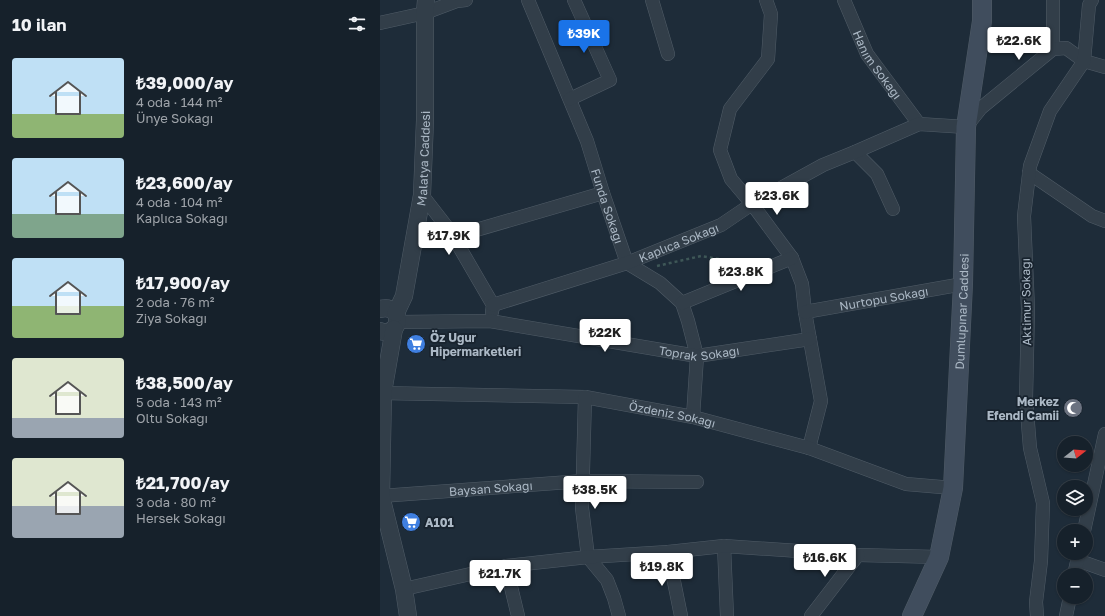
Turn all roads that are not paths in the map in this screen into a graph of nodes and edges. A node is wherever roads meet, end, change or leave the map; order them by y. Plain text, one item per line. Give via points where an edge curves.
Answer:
1 (466, 0) edge
2 (528, 0) edge
3 (574, 0) edge
4 (652, 0) edge
5 (766, 0) edge
6 (844, 0) edge
7 (982, 0) edge
8 (1053, 0) edge
9 (1092, 0) edge
10 (425, 6) edge
11 (380, 23) edge
12 (1053, 49) junction
13 (668, 54) dead end
14 (1084, 61) junction
15 (1105, 67) edge
16 (570, 99) junction
17 (919, 124) junction
18 (966, 127) junction
19 (856, 152) junction
20 (1029, 173) junction
21 (603, 193) junction
22 (422, 195) junction
23 (752, 204) junction
24 (892, 209) dead end
25 (1105, 221) edge
26 (452, 237) junction
27 (792, 258) junction
28 (627, 263) junction
29 (963, 284) junction
30 (682, 303) junction
31 (493, 305) junction
32 (805, 312) junction
33 (389, 321) edge
34 (490, 321) junction
35 (810, 339) junction
36 (697, 356) junction
37 (382, 393) edge
38 (585, 397) junction
39 (692, 417) junction
40 (1105, 434) edge
41 (809, 448) junction
42 (1103, 450) edge
43 (584, 481) junction
44 (697, 482) dead end
45 (953, 488) junction
46 (382, 496) junction
47 (1086, 524) edge
48 (384, 525) edge
49 (724, 546) junction
50 (668, 552) junction
51 (858, 554) junction
52 (588, 557) junction
53 (939, 557) junction
54 (1084, 560) edge
55 (506, 566) junction
56 (1105, 570) edge
57 (404, 589) junction
58 (1036, 602) junction
59 (1069, 604) edge
60 (408, 616) edge
61 (518, 616) edge
62 (619, 616) edge
63 (681, 616) edge
64 (727, 616) edge
65 (811, 616) edge
66 (912, 616) edge
67 (1028, 616) edge
68 (1037, 616) edge
69 (1066, 616) edge

1 - 10 street
2 - 16 street, Funda Sokağı
3 - 16 street via 610,80
4 - 13 street
5 - 23 street via 771,14 768,59 730,109 720,150 731,179
6 - 17 street, Hanım Sokağı via 867,54
7 - 18 main road, Dumlupınar Caddesi via 982,21
8 - 12 street
9 - 14 street, Aktimur Sokağı via 1089,5
10 - 11 street
10 - 22 street, Malatya Caddesi
12 - 14 street via 1066,48
12 - 18 street via 981,108
14 - 15 street
14 - 20 street, Aktimur Sokağı via 1050,111
16 - 21 street, Funda Sokağı via 587,141
17 - 18 street, Kaplıca Sokağı
17 - 19 street, Kaplıca Sokağı
18 - 29 main road, Dumlupınar Caddesi
19 - 23 street, Kaplıca Sokağı via 823,165
19 - 24 street via 877,174
20 - 25 street via 1092,216
20 - 58 street, Aktimur Sokağı via 1024,216 1028,309 1026,399 1030,448 1043,503 1042,561
21 - 26 street
21 - 28 street, Funda Sokağı
22 - 26 street
22 - 33 street, Malatya Caddesi via 404,296
23 - 27 street
23 - 28 street, Kaplıca Sokağı via 721,225
26 - 31 street
27 - 30 street
27 - 32 street via 802,284
28 - 30 street via 660,283
28 - 31 street, Kaplıca Sokağı
29 - 32 street, Nurtopu Sokağı
29 - 45 main road, Dumlupınar Caddesi
30 - 36 street
31 - 34 street
32 - 35 street
33 - 34 street, Toprak Sokağı
33 - 37 street, Malatya Caddesi
34 - 36 street, Toprak Sokağı
35 - 36 street, Toprak Sokağı
35 - 41 street via 821,401
36 - 39 street
37 - 38 street, Özdeniz Sokağı
37 - 46 street, Malatya Caddesi
38 - 39 street, Özdeniz Sokağı
38 - 43 street
39 - 41 street, Özdeniz Sokağı
40 - 42 street
41 - 45 street, Özdeniz Sokağı via 906,484
42 - 47 street
43 - 44 street, Baysan Sokağı
43 - 46 street, Baysan Sokağı
43 - 52 street via 582,508
45 - 53 main road, Dumlupınar Caddesi
46 - 48 street, Malatya Caddesi
48 - 57 street, Malatya Caddesi
49 - 50 street
49 - 51 street
49 - 64 street
50 - 52 street
50 - 63 street
51 - 53 street
51 - 65 street
52 - 55 street
52 - 62 street via 607,580
53 - 66 main road, Dumlupınar Caddesi
54 - 56 street
55 - 57 street
55 - 61 street
57 - 60 street, Malatya Caddesi
58 - 67 street
58 - 68 street, Aktimur Sokağı
59 - 69 street

